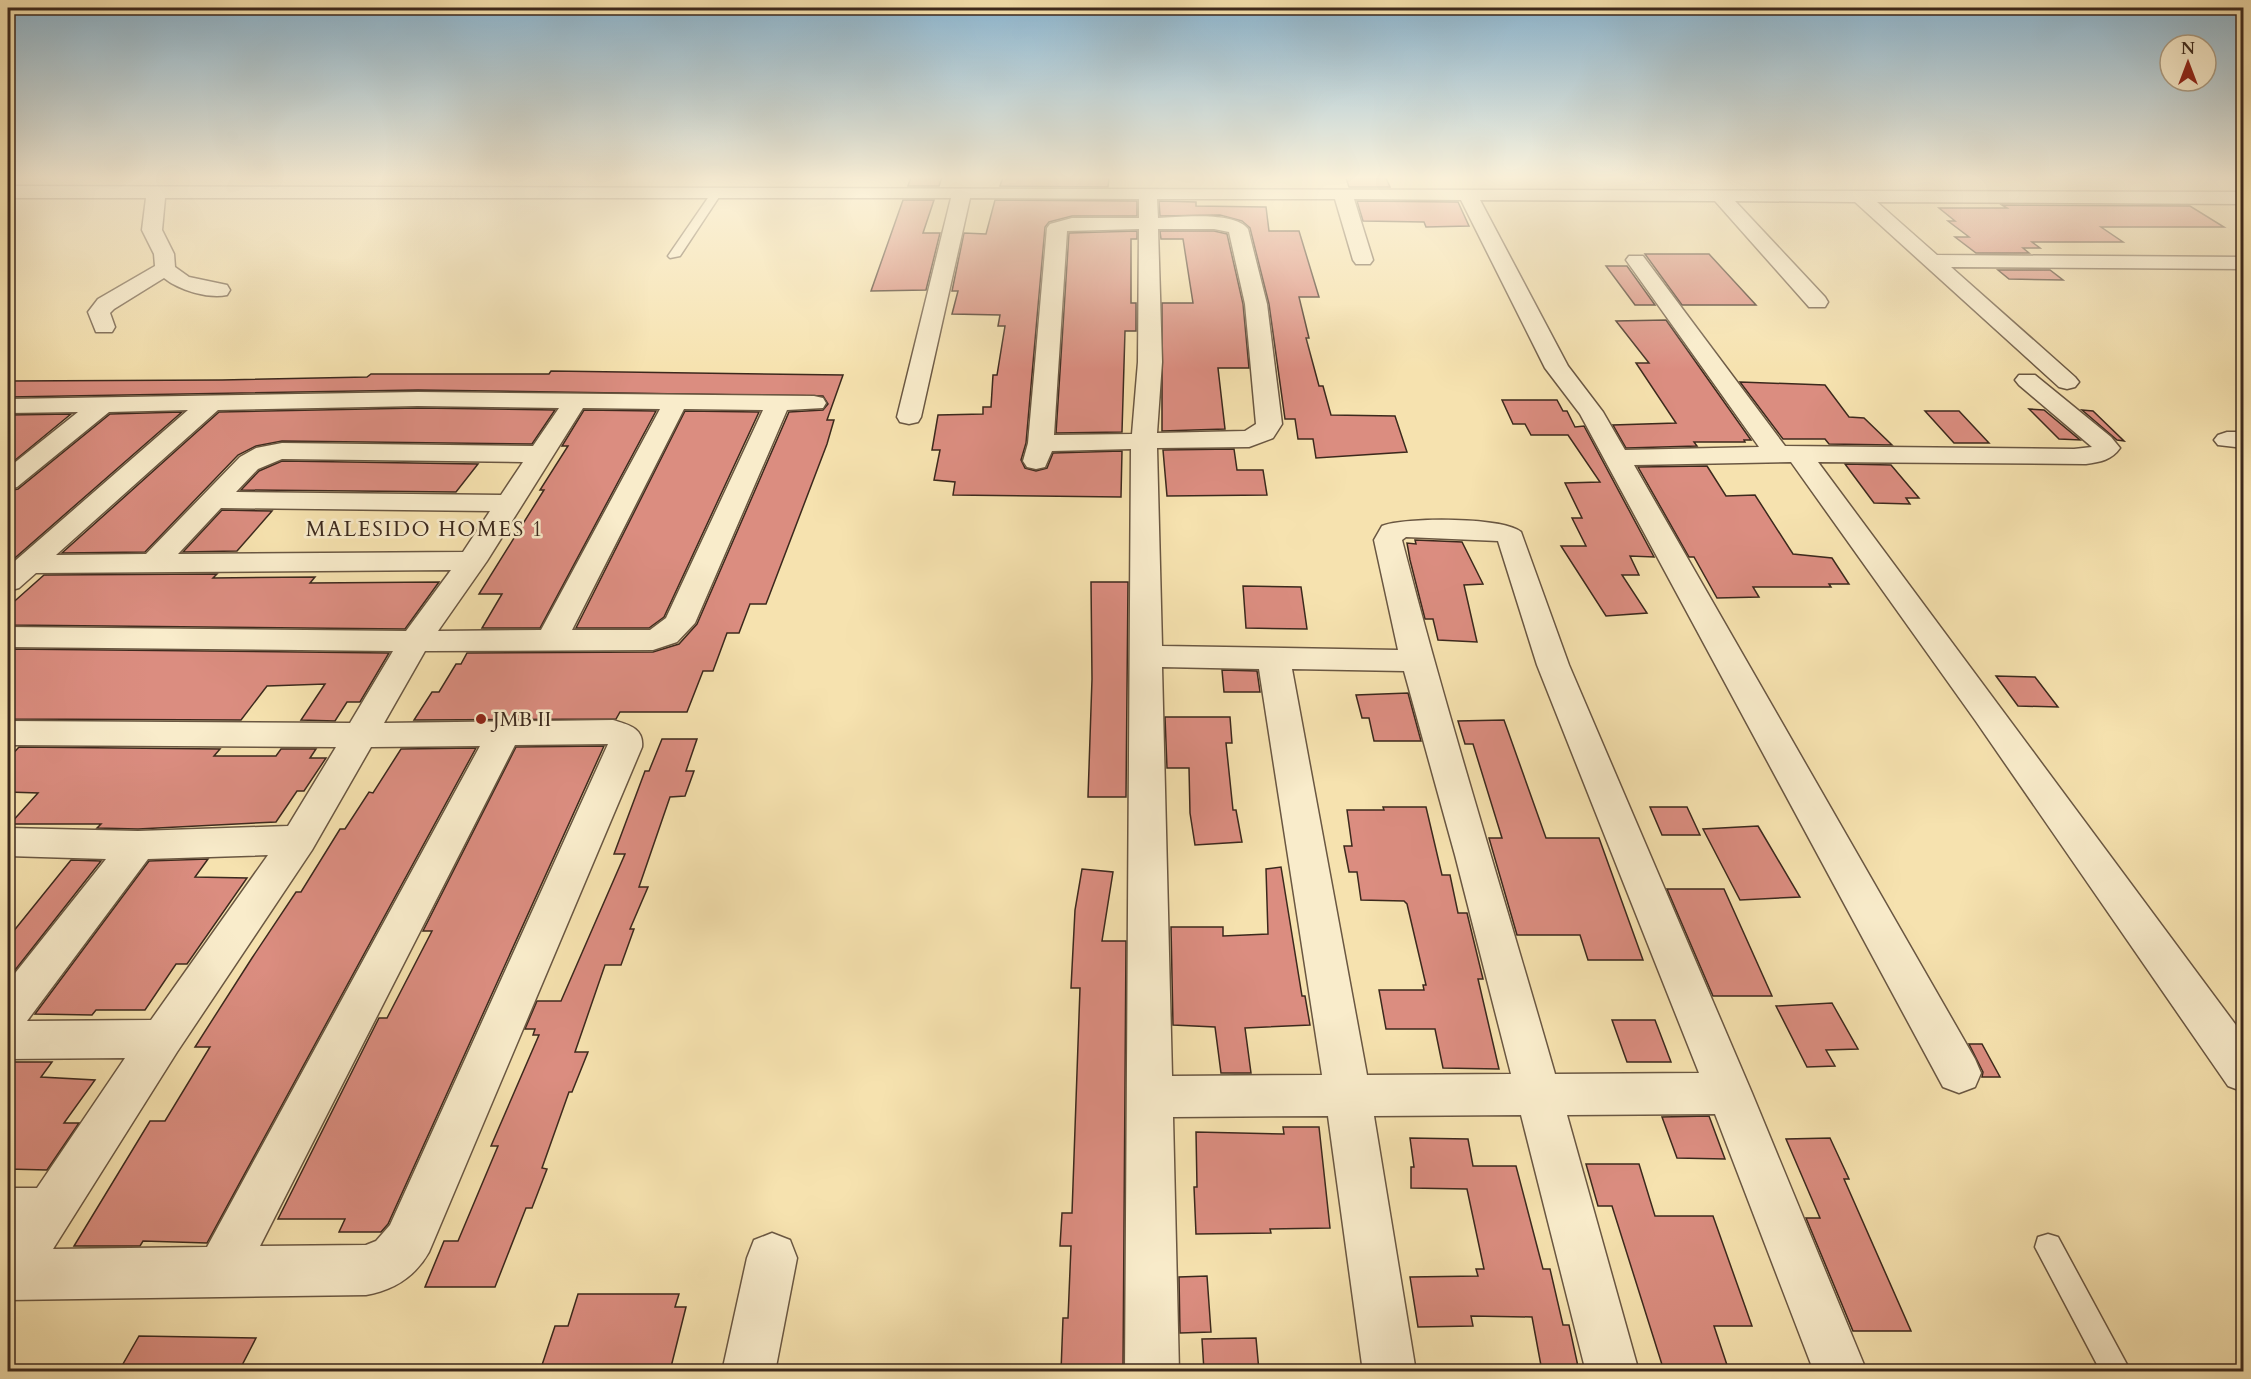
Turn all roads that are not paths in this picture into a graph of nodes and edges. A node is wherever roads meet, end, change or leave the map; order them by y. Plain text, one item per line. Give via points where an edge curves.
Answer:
1 (158, 241) edge
2 (684, 241) edge
3 (951, 241) edge
4 (1056, 241) edge
5 (1148, 241) edge
6 (1243, 241) edge
7 (1357, 241) edge
8 (1492, 241) edge
9 (1762, 241) edge
10 (1911, 241) edge
11 (674, 256) dead end
12 (1363, 260) dead end
13 (1636, 260) dead end
14 (1933, 261) junction
15 (2244, 262) edge
16 (165, 269) junction
17 (219, 290) dead end
18 (1817, 302) dead end
19 (104, 327) dead end
20 (2027, 381) dead end
21 (2067, 382) dead end
22 (576, 400) junction
23 (212, 402) junction
24 (675, 403) junction
25 (777, 403) junction
26 (814, 403) dead end
27 (8, 406) edge
28 (101, 406) junction
29 (909, 417) dead end
30 (1144, 442) junction
31 (541, 454) junction
32 (1787, 454) junction
33 (1617, 458) junction
34 (8, 481) edge
35 (214, 500) junction
36 (508, 503) junction
37 (472, 561) junction
38 (154, 563) junction
39 (17, 573) edge
40 (8, 637) edge
41 (552, 639) junction
42 (415, 641) junction
43 (1146, 656) junction
44 (1274, 660) junction
45 (1417, 661) junction
46 (8, 733) edge
47 (360, 735) junction
48 (503, 735) junction
49 (299, 840) junction
50 (8, 842) edge
51 (138, 844) junction
52 (8, 1013) edge
53 (162, 1039) junction
54 (8, 1040) edge
55 (2244, 1072) edge
56 (1959, 1073) dead end
57 (1730, 1093) junction
58 (1348, 1096) junction
59 (1539, 1096) junction
60 (1150, 1097) junction
61 (28, 1211) edge
62 (2048, 1247) dead end
63 (772, 1258) dead end
64 (221, 1271) junction
65 (8, 1275) edge
66 (748, 1371) edge
67 (1152, 1371) edge
68 (1389, 1371) edge
69 (1613, 1371) edge
70 (1841, 1371) edge
71 (2117, 1371) edge

1 - 16 street
2 - 11 lane
3 - 29 street
4 - 30 street via 1038,452
5 - 30 street via 1150,362
6 - 30 street via 1256,304 1269,424 1264,433 1249,439
7 - 12 street
8 - 33 street via 1557,368 1591,412
9 - 18 street
10 - 14 street
13 - 32 street
14 - 15 street
14 - 21 street
16 - 17 street via 182,282
16 - 19 street via 106,304 99,312
20 - 32 street via 2102,442 2107,448 2105,452 2062,457
22 - 23 street
22 - 24 street
22 - 31 street
23 - 28 street
23 - 39 street
24 - 25 street
24 - 41 street
25 - 26 street
25 - 41 street via 675,628 644,640
27 - 28 street
28 - 34 street
30 - 43 street
31 - 35 street via 272,452 249,463
31 - 36 street
32 - 33 street
32 - 55 street via 1988,712
33 - 56 street
35 - 36 street
35 - 38 street
36 - 37 street
37 - 38 street
37 - 42 street
38 - 39 street
40 - 42 street
41 - 42 street
42 - 47 street
43 - 44 street
43 - 60 street
44 - 45 street
44 - 58 street
45 - 57 street via 1389,536 1402,528 1504,532 1511,538 1553,665
45 - 59 street
46 - 47 street
47 - 48 street
47 - 49 street
48 - 64 street
48 - 64 street via 613,732 626,738 412,1235 395,1259 382,1268
49 - 51 street
49 - 53 street
50 - 51 street
51 - 52 street
53 - 54 street
53 - 61 street
57 - 59 street
57 - 70 street
58 - 59 street
58 - 60 street
58 - 68 street
59 - 69 street
60 - 67 street
61 - 65 street
62 - 71 lane
63 - 66 street
64 - 65 street

